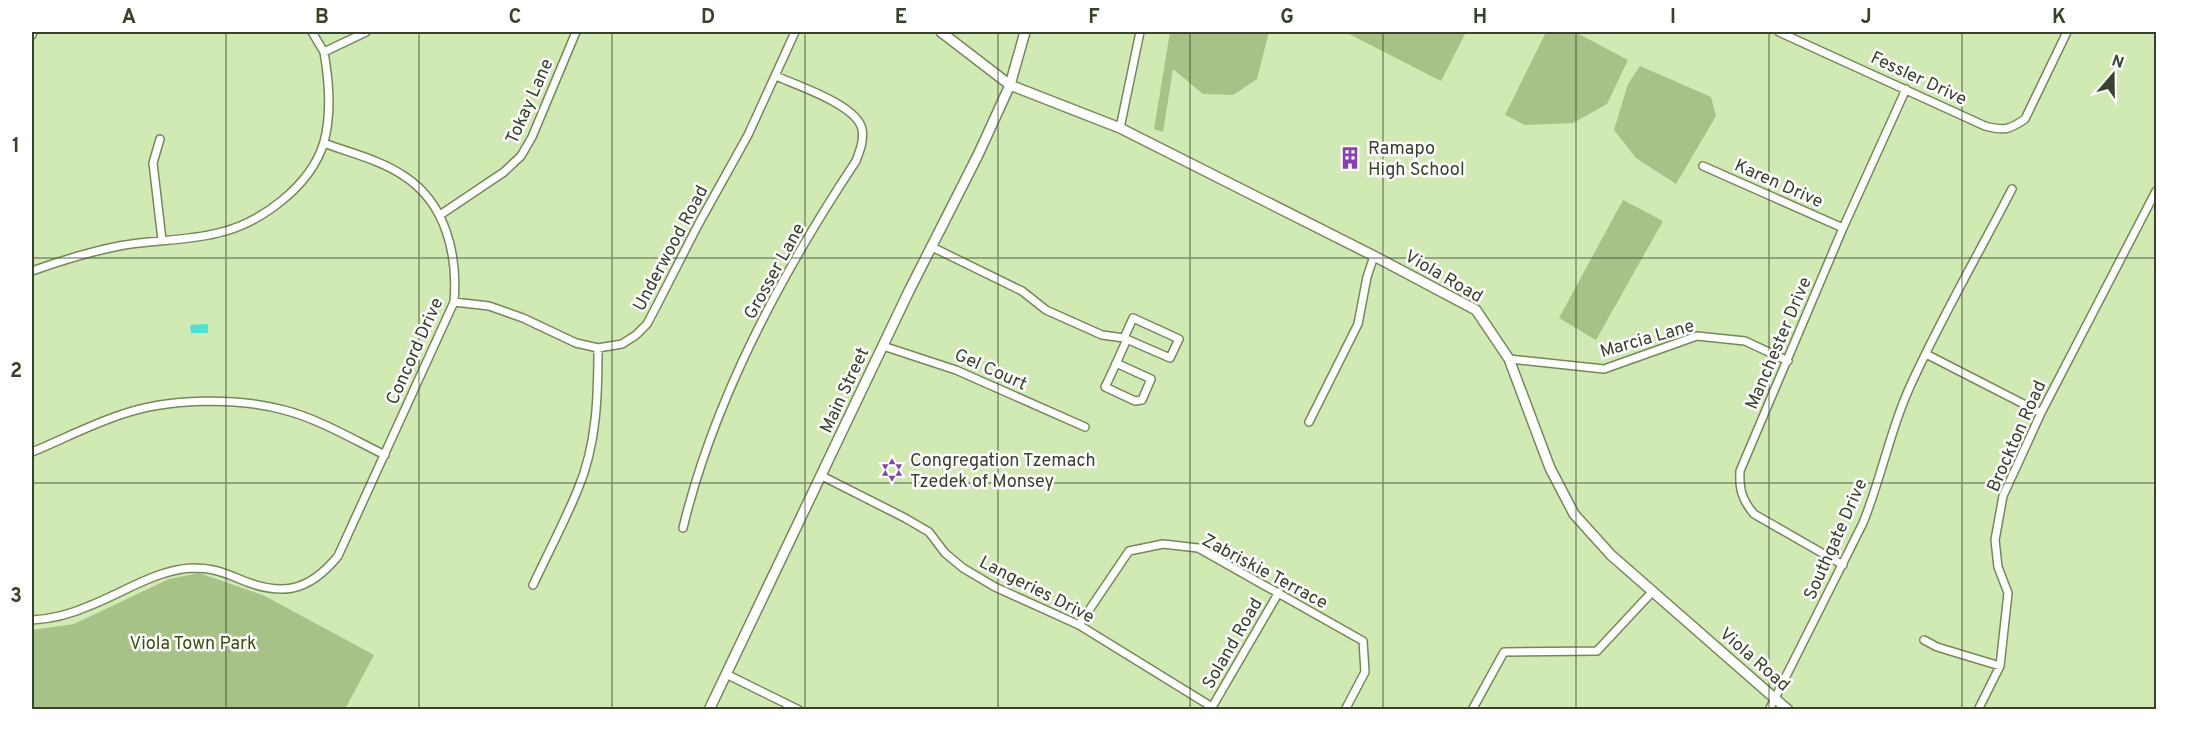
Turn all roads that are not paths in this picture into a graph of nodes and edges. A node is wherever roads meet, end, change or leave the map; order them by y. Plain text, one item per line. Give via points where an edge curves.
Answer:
1 (312, 32) edge
2 (366, 32) edge
3 (576, 32) edge
4 (795, 32) edge
5 (941, 32) edge
6 (1025, 32) edge
7 (1140, 32) edge
8 (1779, 32) edge
9 (2067, 32) edge
10 (324, 52) junction
11 (776, 76) junction
12 (1010, 85) junction
13 (1906, 89) junction
14 (1120, 128) junction
15 (160, 139) dead end
16 (324, 143) junction
17 (1703, 166) dead end
18 (2012, 189) dead end
19 (2157, 191) edge
20 (440, 215) junction
21 (1844, 228) junction
22 (162, 240) junction
23 (932, 247) junction
24 (1374, 256) junction
25 (32, 271) edge
26 (454, 302) junction
27 (1126, 339) junction
28 (884, 346) junction
29 (598, 348) junction
30 (1926, 354) junction
31 (1509, 359) junction
32 (1788, 361) junction
33 (1116, 363) junction
34 (2041, 413) junction
35 (1309, 422) dead end
36 (1085, 427) dead end
37 (32, 452) edge
38 (385, 455) junction
39 (822, 476) junction
40 (683, 528) dead end
41 (1843, 565) junction
42 (533, 585) dead end
43 (1653, 591) junction
44 (1279, 592) junction
45 (32, 620) edge
46 (1079, 625) junction
47 (1924, 640) dead end
48 (2000, 666) junction
49 (726, 674) junction
50 (1775, 699) junction
51 (1211, 708) edge
52 (709, 710) edge
53 (799, 710) edge
54 (1345, 710) edge
55 (1472, 710) edge
56 (1769, 710) edge
57 (1788, 710) edge
58 (1978, 710) edge

1 - 10 street
2 - 10 street
3 - 20 street, Tokay Lane via 521,156
4 - 11 street, Underwood Road
5 - 12 street, Viola Road
6 - 12 street, Main Street
7 - 14 street
8 - 13 street, Fessler Drive
9 - 13 street, Fessler Drive via 2025,119 2014,127 2001,130 1985,126
10 - 16 street via 329,111
11 - 29 street, Underwood Road via 647,324 622,344
11 - 40 street, Grosser Lane via 856,117 862,128 863,144 755,337 723,407
12 - 14 street, Viola Road
12 - 23 street, Main Street
13 - 21 street, Manchester Drive
14 - 24 street, Viola Road
15 - 22 street via 153,163
16 - 20 street, Concord Drive via 404,176 423,191
16 - 22 street via 307,174 282,202 256,220 218,234
17 - 21 street, Karen Drive
18 - 30 street, Southgate Drive
19 - 34 street, Brockton Road
20 - 26 street, Concord Drive via 452,252
21 - 32 street, Manchester Drive
22 - 25 street via 73,256
23 - 27 street via 1022,291 1046,310 1102,335
23 - 28 street, Main Street
24 - 31 street, Viola Road via 1476,310
24 - 35 street via 1358,324
26 - 29 street, Underwood Road via 489,306 576,343
26 - 38 street, Concord Drive
27 - 27 street via 1133,318 1179,339 1170,358
27 - 33 street
28 - 36 street, Gel Court via 957,370
28 - 39 street, Main Street
29 - 42 street via 593,437 579,487
30 - 34 street
30 - 41 street, Southgate Drive via 1902,407 1871,504
31 - 32 street, Marcia Lane via 1604,369 1697,336 1745,341
31 - 43 street, Viola Road via 1550,468 1574,513 1611,555
32 - 41 street, Manchester Drive via 1740,471 1739,487 1745,504 1754,514
33 - 33 street via 1105,387 1135,401 1142,400 1151,379
34 - 48 street, Brockton Road via 2003,496 1995,540 1998,567 2008,592
37 - 38 street via 122,414 179,402 237,401 285,410
38 - 45 street, Concord Drive via 338,556 310,583 288,590 263,588 217,569 192,568 165,572 52,619
39 - 46 street, Langeries Drive via 929,532 945,554 995,587
39 - 49 street, Main Street
41 - 50 street, Southgate Drive
43 - 50 street, Viola Road
43 - 55 street via 1597,651 1504,652
44 - 46 street, Zabriskie Terrace via 1198,548 1163,544 1129,551
44 - 51 street, Soland Road
44 - 54 street, Zabriskie Terrace via 1363,641 1365,672
46 - 51 street, Langeries Drive
47 - 48 street
48 - 58 street, Brockton Road
49 - 52 street, Main Street
49 - 53 street
50 - 56 street, Southgate Drive
50 - 57 street, Viola Road

